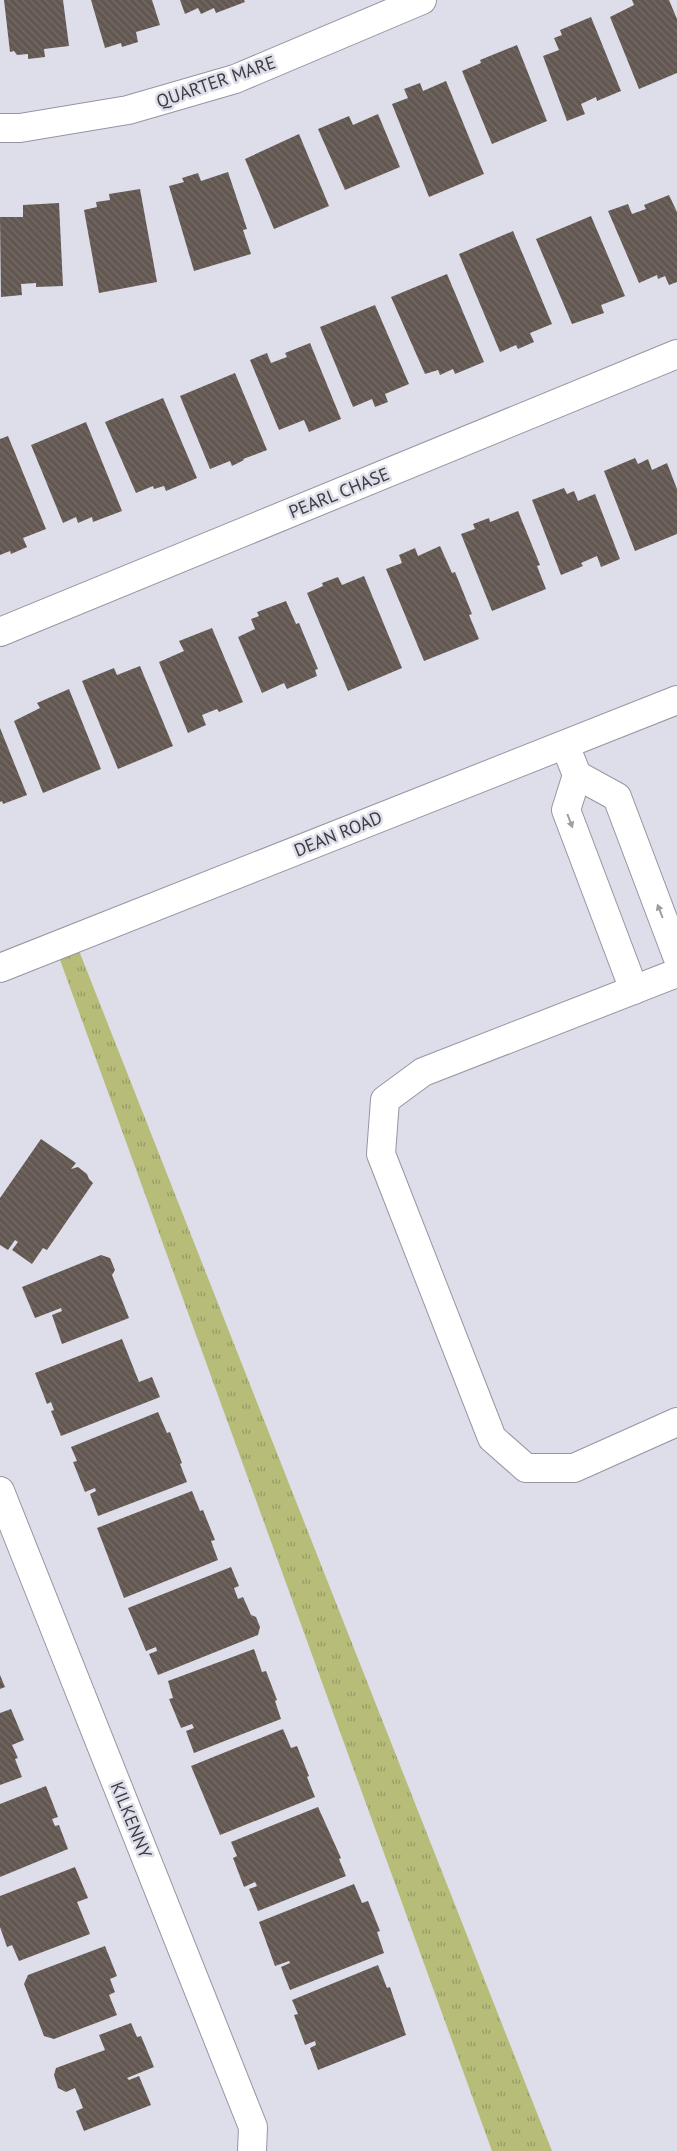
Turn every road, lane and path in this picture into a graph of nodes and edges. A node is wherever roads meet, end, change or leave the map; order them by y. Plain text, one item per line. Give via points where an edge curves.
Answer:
1 (422, 0) edge
2 (0, 128) edge
3 (677, 354) edge
4 (0, 632) edge
5 (677, 700) edge
6 (564, 745) junction
7 (578, 775) junction
8 (677, 956) edge
9 (0, 968) edge
10 (677, 973) edge
11 (634, 990) junction
12 (677, 1422) edge
13 (0, 1491) edge
14 (252, 2151) edge

1 - 2 street, QUARTER MARE via 235,79 128,110 20,128
3 - 4 street, PEARL CHASE
5 - 6 street, DEAN ROAD
6 - 7 street
6 - 9 street, DEAN ROAD
8 -> 7 street via 616,797
7 -> 11 street via 566,810
10 - 11 street
11 - 12 street via 423,1072 385,1100 381,1154 492,1438 526,1468 574,1468
13 - 14 street, KILKENNY via 253,2127

